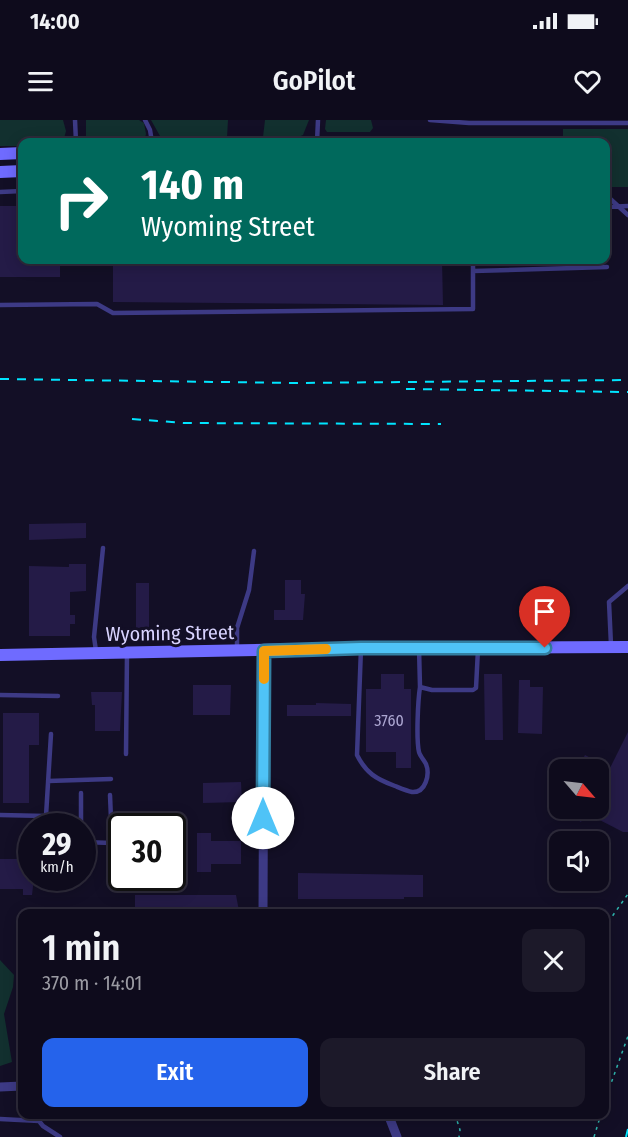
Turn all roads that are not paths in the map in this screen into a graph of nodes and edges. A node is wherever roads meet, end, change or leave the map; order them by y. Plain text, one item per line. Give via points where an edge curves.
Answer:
1 (75, 120) edge
2 (145, 120) edge
3 (318, 120) edge
4 (430, 120) edge
5 (628, 123) edge
6 (76, 138) edge
7 (151, 138) edge
8 (317, 138) edge
9 (18, 153) edge
10 (0, 154) edge
11 (18, 171) edge
12 (0, 172) edge
13 (18, 191) edge
14 (0, 192) edge
15 (610, 198) edge
16 (628, 206) edge
17 (610, 207) edge
18 (620, 207) junction
19 (628, 214) edge
20 (473, 264) edge
21 (607, 267) dead end
22 (473, 271) junction
23 (0, 305) edge
24 (103, 548) dead end
25 (254, 551) dead end
26 (628, 586) edge
27 (611, 647) junction
28 (628, 647) edge
29 (361, 648) junction
30 (419, 648) junction
31 (478, 648) junction
32 (237, 651) junction
33 (264, 651) junction
34 (127, 653) junction
35 (96, 654) junction
36 (0, 655) edge
37 (420, 687) junction
38 (0, 695) edge
39 (58, 696) dead end
40 (51, 734) dead end
41 (126, 754) dead end
42 (111, 779) dead end
43 (48, 781) junction
44 (81, 793) dead end
45 (110, 795) dead end
46 (46, 813) edge
47 (81, 813) edge
48 (111, 813) edge
49 (0, 815) edge
50 (18, 815) edge
51 (263, 909) edge
52 (18, 1086) edge
53 (0, 1087) edge
54 (0, 1119) edge
55 (390, 1119) edge
56 (60, 1137) edge
57 (398, 1137) edge

1 - 6 lane
2 - 7 lane
3 - 8 lane
4 - 5 lane
9 - 10 main road
11 - 12 main road
13 - 14 lane
15 - 18 lane
16 - 18 lane
17 - 18 lane
18 - 19 lane
20 - 22 lane
21 - 22 lane
22 - 23 lane via 473,309 113,313 97,304
24 - 35 lane via 94,637
25 - 32 lane via 249,590 237,628
26 - 27 lane via 609,602
27 - 28 main road, Wyoming Street
27 - 31 main road, Wyoming Street
29 - 30 main road, Wyoming Street
29 - 33 main road, Wyoming Street
29 - 37 lane via 357,755 372,775 411,792 419,791 426,783 428,772 419,753
30 - 31 main road, Wyoming Street
30 - 37 lane
31 - 37 lane via 477,684 473,690
32 - 33 main road, Wyoming Street
32 - 34 main road, Wyoming Street
33 - 51 street
34 - 35 main road, Wyoming Street
34 - 41 lane
35 - 36 main road, Wyoming Street
38 - 39 lane
40 - 43 lane
42 - 43 lane
43 - 46 lane
44 - 47 lane
45 - 48 lane
49 - 50 lane
52 - 53 street
54 - 56 lane via 39,1121
55 - 57 street

